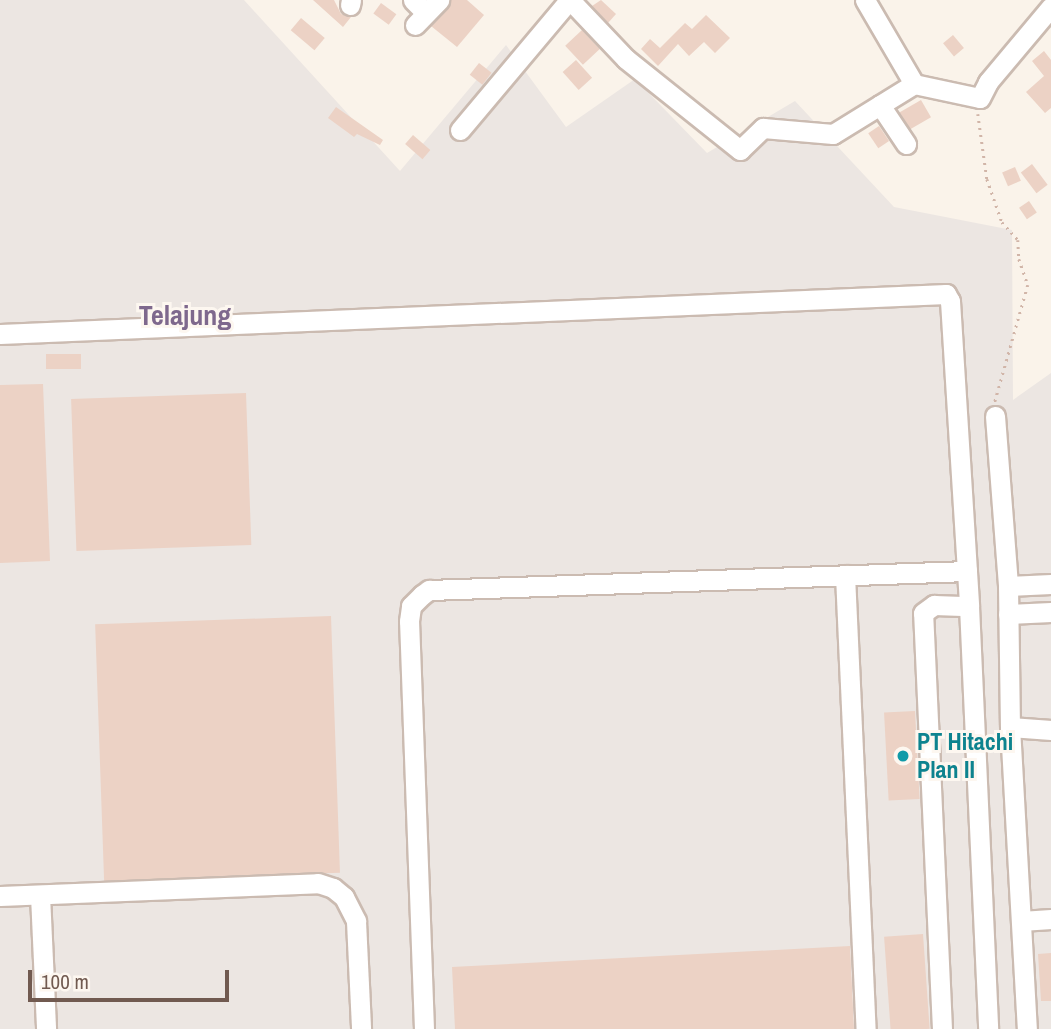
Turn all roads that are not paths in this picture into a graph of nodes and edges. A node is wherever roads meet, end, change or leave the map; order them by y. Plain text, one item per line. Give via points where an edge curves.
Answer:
1 (569, 0) edge
2 (865, 0) edge
3 (1045, 6) edge
4 (914, 84) junction
5 (880, 105) junction
6 (460, 130) dead end
7 (905, 144) dead end
8 (0, 334) edge
9 (995, 416) road end
10 (967, 571) junction
11 (845, 575) junction
12 (1051, 584) edge
13 (1008, 586) junction
14 (969, 606) junction
15 (1051, 612) edge
16 (1008, 614) junction
17 (1010, 727) junction
18 (1051, 730) edge
19 (40, 894) junction
20 (0, 896) edge
21 (1051, 919) edge
22 (1021, 920) junction
23 (46, 1029) edge
24 (361, 1029) edge
25 (424, 1029) edge
26 (866, 1029) edge
27 (942, 1029) edge
28 (988, 1029) edge
29 (1027, 1029) edge

1 - 5 street via 626,59 740,150 763,128 833,134
1 - 6 street
2 - 4 street
3 - 4 street via 980,98
4 - 5 street
5 - 7 street
8 - 10 street via 941,292 950,301
9 - 13 street
10 - 11 street
10 - 14 street
11 - 25 street via 429,590 411,606
11 - 26 street
12 - 13 street
13 - 16 street
14 - 27 street via 934,605 923,613
14 - 28 street
15 - 16 street
16 - 17 street
17 - 18 street
17 - 22 street
19 - 20 street
19 - 23 street
19 - 24 street via 317,883 333,888 344,897 356,921
21 - 22 street
22 - 29 street

